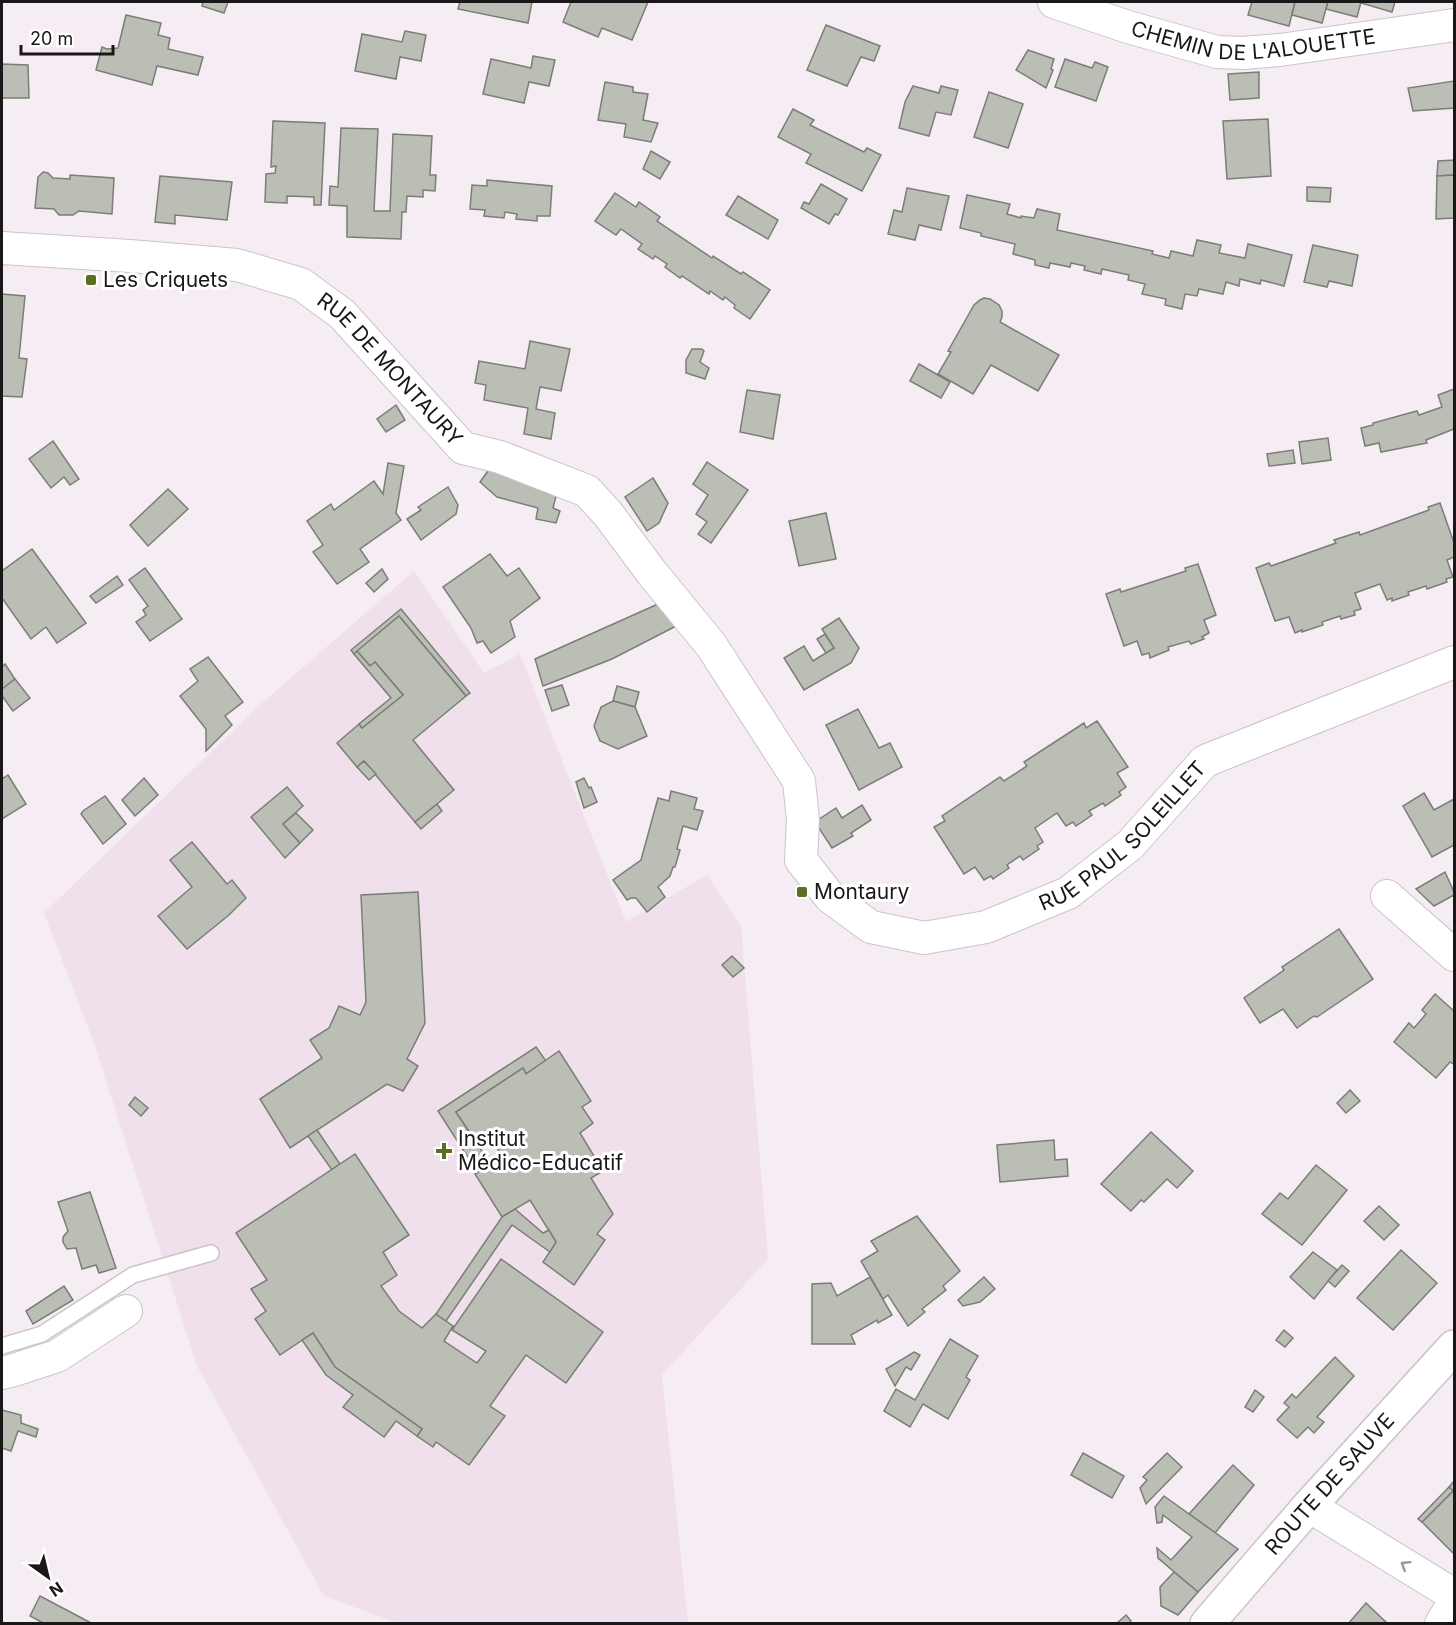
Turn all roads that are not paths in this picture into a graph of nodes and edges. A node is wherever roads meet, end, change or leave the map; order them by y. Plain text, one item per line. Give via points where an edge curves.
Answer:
1 (1054, 2) edge
2 (1455, 25) edge
3 (2, 248) edge
4 (1455, 662) edge
5 (801, 860) joint
6 (1387, 896) dead end
7 (1455, 955) edge
8 (211, 1253) dead end
9 (126, 1311) dead end
10 (2, 1346) edge
11 (1455, 1347) edge
12 (2, 1372) edge
13 (1309, 1506) junction
14 (1455, 1595) edge
15 (1455, 1602) edge
16 (1207, 1623) edge
17 (1442, 1623) edge

1 - 2 street, CHEMIN DE L'ALOUETTE via 1217,52 1280,50
3 - 5 street, RUE DE MONTAURY via 237,266 301,284 342,314 463,448 500,457 587,491 711,645 799,781 803,820
4 - 5 street, RUE PAUL SOLEILLET via 1205,761 1130,845 1068,893 986,927 924,938 871,927 830,897
6 - 7 street
8 - 10 lane via 133,1275 42,1334
9 - 12 street via 57,1356
11 - 13 main road, ROUTE DE SAUVE
14 -> 13 street
13 - 16 main road, ROUTE DE SAUVE
15 - 17 street

